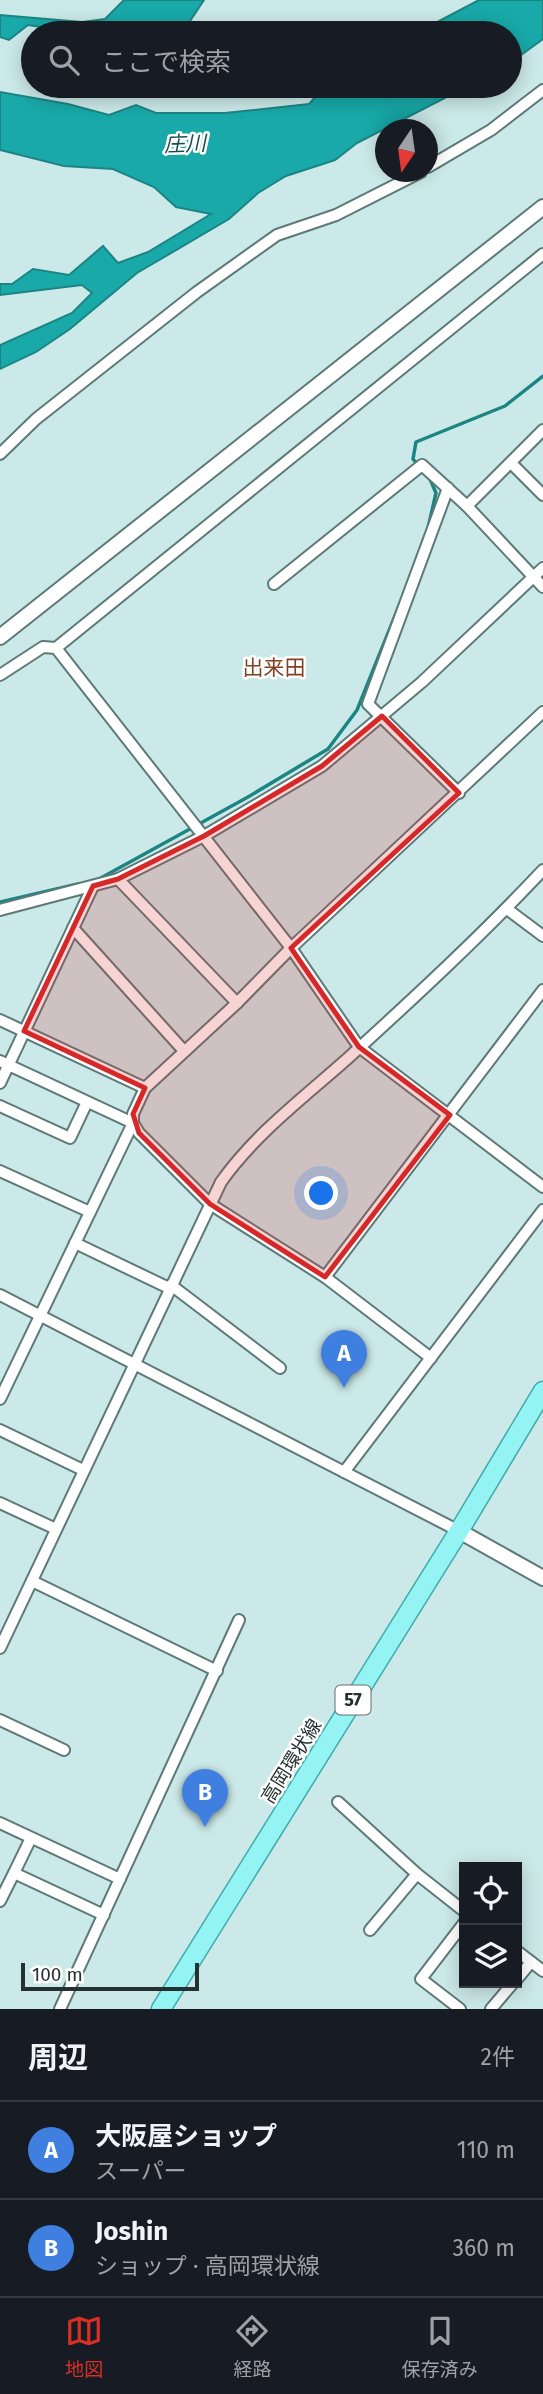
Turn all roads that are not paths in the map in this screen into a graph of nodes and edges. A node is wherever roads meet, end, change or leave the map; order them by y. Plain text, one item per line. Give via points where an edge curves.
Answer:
1 (543, 90) edge
2 (438, 161) edge
3 (401, 182) edge
4 (543, 207) edge
5 (543, 254) edge
6 (543, 430) edge
7 (0, 454) edge
8 (511, 463) junction
9 (448, 488) junction
10 (543, 495) edge
11 (467, 506) junction
12 (543, 568) edge
13 (534, 577) junction
14 (274, 584) dead end
15 (543, 587) edge
16 (0, 637) edge
17 (56, 648) junction
18 (0, 675) edge
19 (543, 712) edge
20 (382, 716) junction
21 (459, 793) junction
22 (204, 836) junction
23 (543, 870) edge
24 (118, 880) junction
25 (93, 886) junction
26 (507, 909) junction
27 (0, 910) edge
28 (73, 928) junction
29 (543, 936) edge
30 (291, 948) junction
31 (543, 990) edge
32 (237, 1003) junction
33 (0, 1020) edge
34 (24, 1031) junction
35 (359, 1047) junction
36 (184, 1051) junction
37 (4, 1063) edge
38 (0, 1083) edge
39 (145, 1088) junction
40 (87, 1102) junction
41 (0, 1106) edge
42 (450, 1115) junction
43 (133, 1124) junction
44 (0, 1171) edge
45 (543, 1187) edge
46 (210, 1203) junction
47 (543, 1210) edge
48 (90, 1212) junction
49 (75, 1243) junction
50 (326, 1277) junction
51 (170, 1287) junction
52 (0, 1295) edge
53 (40, 1316) junction
54 (431, 1358) junction
55 (133, 1363) junction
56 (280, 1368) dead end
57 (543, 1391) edge
58 (1, 1394) edge
59 (0, 1430) edge
60 (83, 1470) junction
61 (344, 1472) junction
62 (0, 1503) edge
63 (56, 1529) junction
64 (459, 1531) junction
65 (543, 1578) edge
66 (32, 1581) junction
67 (239, 1620) dead end
68 (0, 1648) edge
69 (217, 1671) junction
70 (0, 1720) edge
71 (64, 1749) dead end
72 (338, 1802) dead end
73 (0, 1823) edge
74 (31, 1838) junction
75 (14, 1873) junction
76 (417, 1874) junction
77 (120, 1880) junction
78 (0, 1901) edge
79 (459, 1907) edge
80 (104, 1915) junction
81 (462, 1925) edge
82 (370, 1930) dead end
83 (522, 1955) edge
84 (531, 1962) junction
85 (543, 1971) edge
86 (522, 1973) edge
87 (509, 1988) edge
88 (60, 2009) edge
89 (161, 2009) edge
90 (460, 2009) edge
91 (491, 2009) edge

1 - 2 street via 491,130
3 - 7 street via 336,215 277,235 57,402
4 - 16 street
5 - 17 street
6 - 8 street
8 - 10 street
8 - 11 street
9 - 11 street
9 - 14 street via 422,465
9 - 20 street via 369,698 368,704
11 - 13 street
12 - 13 street
13 - 15 street
13 - 20 street
17 - 18 street via 43,647
17 - 22 street
19 - 21 street
20 - 21 street
20 - 22 street via 322,766
21 - 30 street
22 - 24 street
22 - 30 street
23 - 26 street
24 - 25 street
24 - 32 street
25 - 27 street
25 - 28 street
26 - 29 street
26 - 35 street
28 - 34 street
28 - 36 street
30 - 32 street
30 - 35 street
31 - 42 street
32 - 36 street
33 - 34 street
34 - 37 street
34 - 39 street
35 - 42 street
35 - 46 street via 239,1156
36 - 39 street
37 - 38 street
37 - 40 street
39 - 43 street
40 - 41 street via 70,1138
40 - 43 street
42 - 45 street
42 - 50 street
43 - 46 street
43 - 48 street
44 - 48 street
46 - 50 street
46 - 51 street
47 - 54 street
48 - 49 street
49 - 51 street
49 - 53 street
50 - 54 street
51 - 55 street
51 - 56 street
52 - 53 street
53 - 55 street
53 - 58 street
54 - 61 street
55 - 60 street
55 - 61 street
57 - 64 main road, 高岡環状線 / 57
59 - 60 street
60 - 63 street
61 - 64 street
62 - 63 street
63 - 66 street
64 - 65 street
64 - 89 main road, 高岡環状線 / 57
66 - 68 street
66 - 69 street
67 - 69 street
69 - 77 street
70 - 71 street
72 - 76 street
73 - 74 street
74 - 75 street
74 - 77 street
75 - 78 street
75 - 80 street
76 - 79 street
76 - 82 street
77 - 80 street
80 - 88 street
81 - 90 street via 421,1979
83 - 84 street
84 - 85 street
84 - 86 street
87 - 91 street

